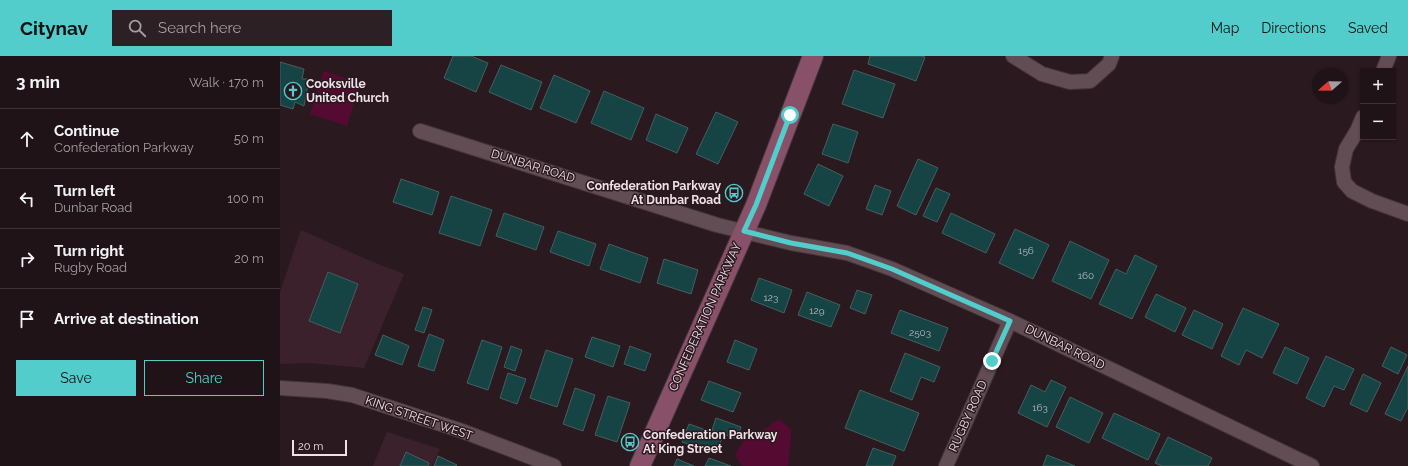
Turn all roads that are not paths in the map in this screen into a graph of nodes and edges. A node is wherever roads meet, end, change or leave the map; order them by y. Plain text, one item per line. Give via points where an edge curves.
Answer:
1 (813, 56) edge
2 (1013, 56) edge
3 (1112, 56) edge
4 (1389, 56) edge
5 (1384, 68) edge
6 (1360, 124) edge
7 (420, 131) dead end
8 (1408, 214) edge
9 (744, 231) junction
10 (1010, 321) junction
11 (280, 388) edge
12 (554, 466) edge
13 (640, 466) edge
14 (946, 466) edge
15 (1312, 466) edge

1 - 9 street, CONFEDERATION PARKWAY
2 - 3 street via 1042,74 1070,82 1090,81 1109,64
4 - 5 street
6 - 8 street via 1346,149 1342,167 1344,182 1352,191
7 - 9 street, DUNBAR ROAD
9 - 10 street, DUNBAR ROAD via 847,253 892,269
9 - 13 street, CONFEDERATION PARKWAY
10 - 14 street, RUGBY ROAD
10 - 15 street, DUNBAR ROAD
11 - 12 street, KING STREET WEST via 352,395 462,431

